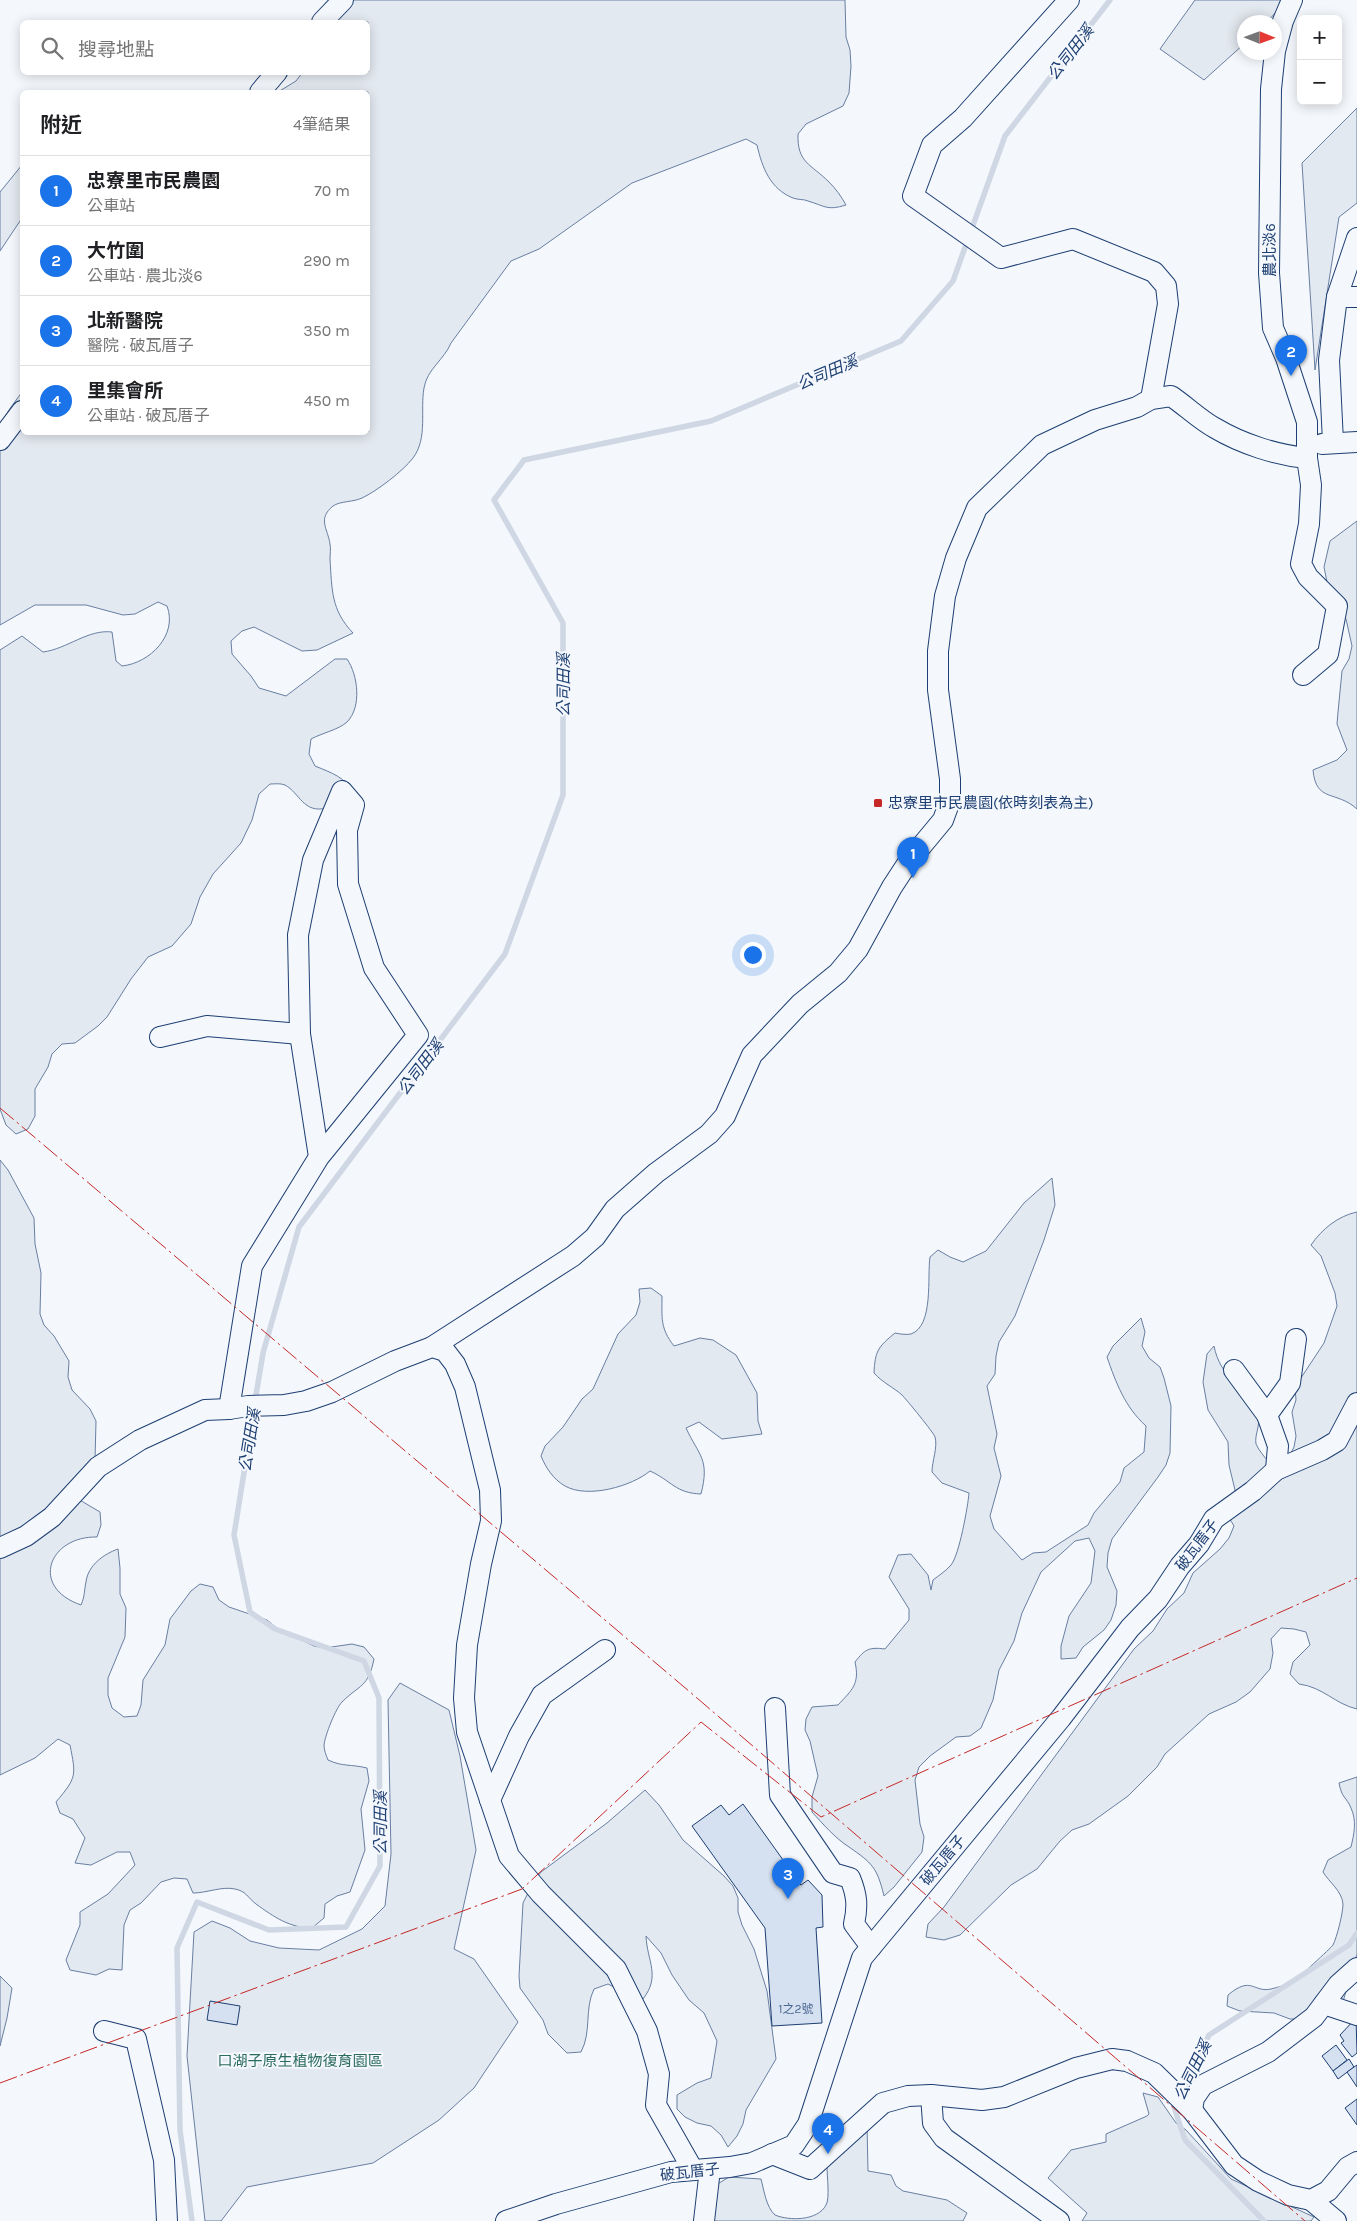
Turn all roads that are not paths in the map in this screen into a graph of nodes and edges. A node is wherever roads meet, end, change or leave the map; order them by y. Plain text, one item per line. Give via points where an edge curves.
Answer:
1 (343, 0) edge
2 (1069, 0) edge
3 (1292, 0) edge
4 (324, 20) edge
5 (274, 75) edge
6 (262, 90) edge
7 (1357, 238) edge
8 (1347, 297) edge
9 (1151, 399) junction
10 (20, 414) edge
11 (0, 440) edge
12 (1333, 442) junction
13 (1357, 442) edge
14 (1307, 452) junction
15 (1303, 674) dead end
16 (300, 1034) junction
17 (160, 1037) dead end
18 (319, 1157) junction
19 (1296, 1339) dead end
20 (432, 1347) junction
21 (1234, 1370) dead end
22 (1357, 1403) edge
23 (238, 1408) junction
24 (1267, 1415) junction
25 (1276, 1470) junction
26 (0, 1548) edge
27 (605, 1650) dead end
28 (775, 1708) dead end
29 (490, 1800) junction
30 (871, 1948) junction
31 (1357, 1968) edge
32 (1324, 2004) junction
33 (1357, 2015) edge
34 (104, 2031) dead end
35 (930, 2095) junction
36 (1190, 2108) junction
37 (772, 2154) junction
38 (1357, 2162) edge
39 (702, 2169) junction
40 (1311, 2200) junction
41 (167, 2221) edge
42 (506, 2221) edge
43 (704, 2221) edge
44 (1059, 2221) edge
45 (1336, 2221) edge

1 - 4 street
2 - 9 street via 963,118 932,145 914,196 1001,258 1073,239 1154,272 1166,286 1168,304
3 - 14 street, 農北淡6 / 農北淡6 via 1275,51 1271,89 1270,273 1273,328 1307,422
5 - 6 street
7 - 8 street
8 - 12 street via 1329,360
9 - 14 street via 1171,396 1214,428 1257,446 1290,457
9 - 20 street via 1042,445 977,508 956,558 945,596 938,651 938,690 950,801 943,820 909,861 858,949 838,973 800,1004 752,1055 725,1116 710,1134 656,1173 615,1209 595,1238 573,1256
10 - 11 street
12 - 13 street
12 - 14 street
14 - 15 street, 農北淡6 via 1311,485 1309,524 1301,564 1308,577 1337,606 1328,654
16 - 17 street via 207,1026
16 - 18 street
16 - 18 street via 298,935 313,860 342,791 354,805 347,830 348,884 374,968 418,1035
18 - 23 street via 252,1266
19 - 24 street via 1290,1383
20 - 23 street via 306,1402
20 - 29 street via 445,1351 459,1371 490,1490 491,1521 467,1645 464,1698 468,1732
21 - 24 street
22 - 25 street, 破瓦厝子 via 1337,1441
23 - 26 street via 205,1410 140,1440 98,1467 52,1517 26,1536
24 - 25 street via 1278,1446
25 - 30 street, 破瓦厝子 via 1214,1519 1158,1599 1130,1628 1055,1725
27 - 29 street via 542,1695
28 - 30 street via 780,1795 833,1873 850,1878 858,1906 854,1924
29 - 39 street via 509,1856 541,1894 616,1969 647,2032 660,2074 656,2105
30 - 37 street, 破瓦厝子 via 862,1958 808,2124 794,2145
31 - 32 street via 1338,1985
32 - 33 street
32 - 36 street via 1314,2017 1268,2052 1203,2085
34 - 41 street via 136,2039 164,2160
35 - 36 street via 982,2100 1004,2097 1076,2068 1112,2059 1154,2073
35 - 37 street via 908,2096 882,2103 810,2169
35 - 44 street via 933,2123 944,2138
36 - 40 street via 1234,2165 1288,2196
37 - 39 street, 破瓦厝子 via 752,2163
38 - 40 street via 1348,2167 1328,2191
39 - 42 street, 破瓦厝子 via 662,2174
39 - 43 street
40 - 45 street

